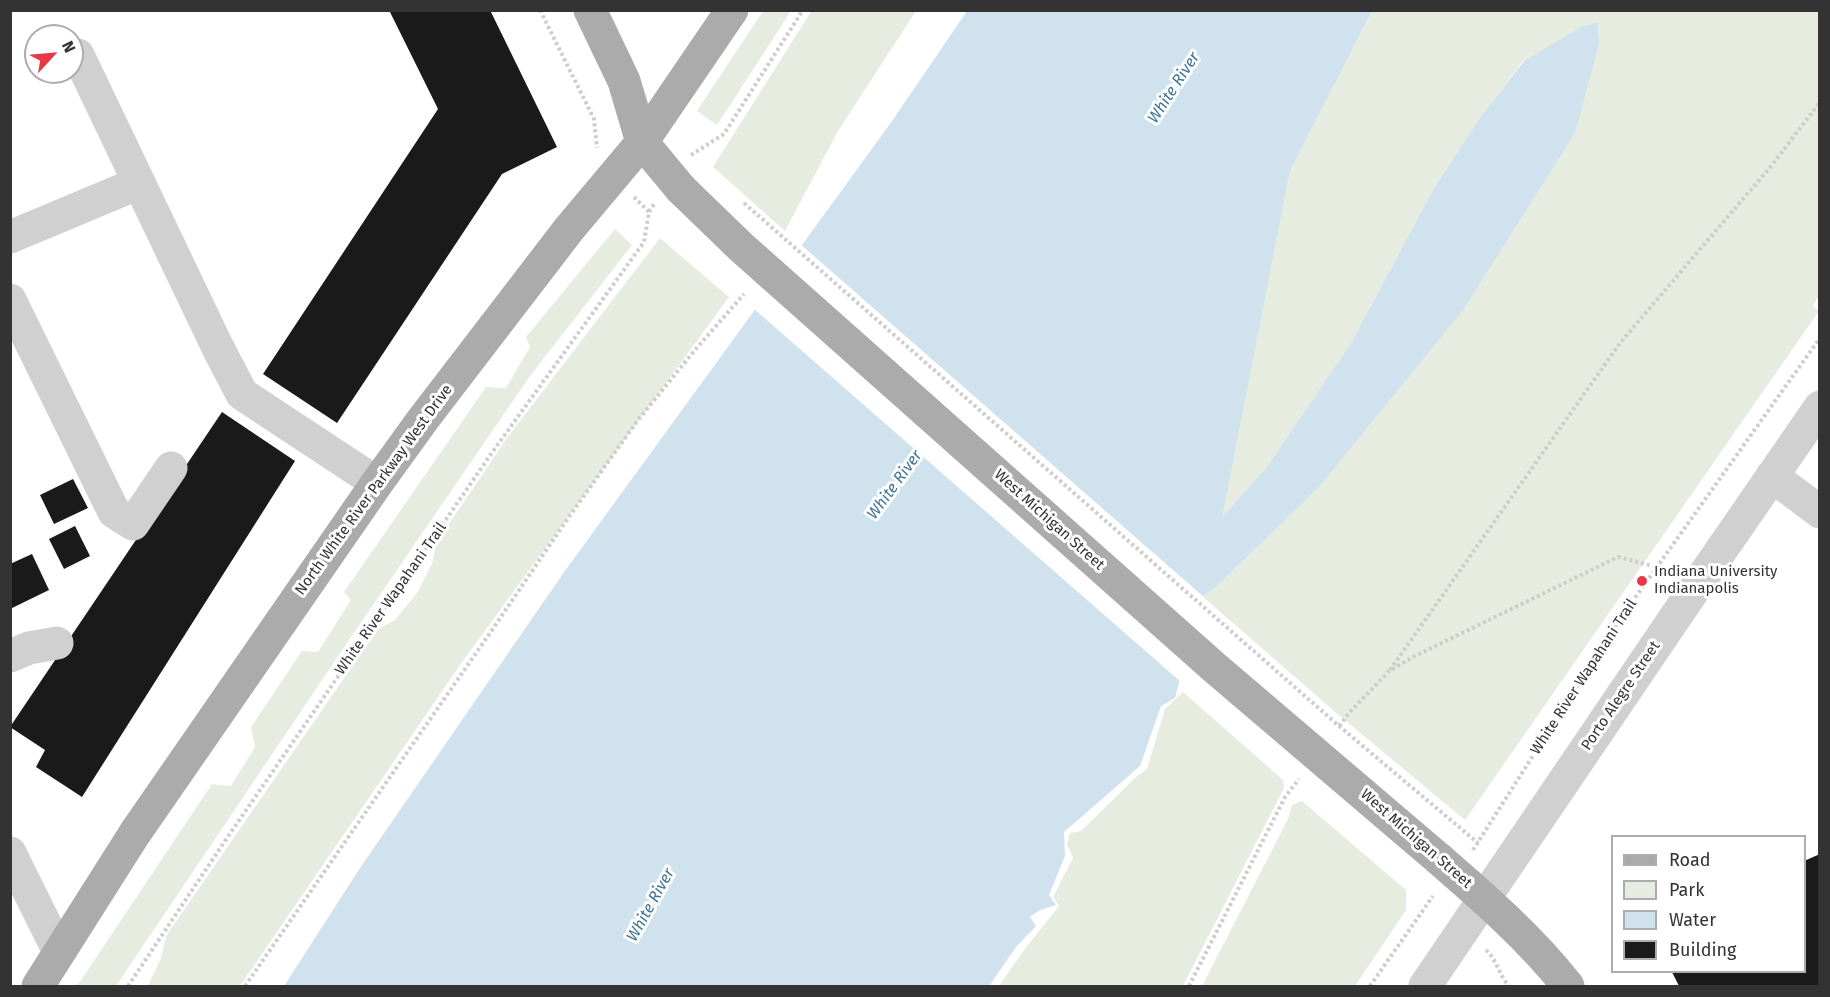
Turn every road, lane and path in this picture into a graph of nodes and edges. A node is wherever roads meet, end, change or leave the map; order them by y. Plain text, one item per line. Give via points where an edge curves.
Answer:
1 (540, 10) edge
2 (590, 10) edge
3 (732, 10) edge
4 (803, 10) edge
5 (84, 68) edge
6 (1820, 102) edge
7 (594, 119) dead end
8 (642, 142) junction
9 (690, 155) dead end
10 (139, 183) junction
11 (743, 202) dead end
12 (648, 212) dead end
13 (10, 237) edge
14 (744, 294) dead end
15 (10, 300) edge
16 (1820, 338) edge
17 (1820, 407) edge
18 (171, 468) dead end
19 (1772, 476) junction
20 (377, 483) junction
21 (1820, 512) edge
22 (1657, 567) junction
23 (1693, 591) junction
24 (57, 643) dead end
25 (10, 656) edge
26 (1389, 670) junction
27 (1339, 726) junction
28 (1332, 735) dead end
29 (1306, 770) dead end
30 (10, 853) edge
31 (1432, 897) dead end
32 (1485, 898) junction
33 (59, 952) junction
34 (1492, 956) dead end
35 (38, 987) edge
36 (128, 987) edge
37 (245, 987) edge
38 (1189, 987) edge
39 (1370, 987) edge
40 (1425, 987) edge
41 (1509, 987) edge
42 (1568, 987) edge

1 - 7 path
2 - 8 main road, West Michigan Street via 624,81
3 - 8 main road, North White River Parkway West Drive
4 - 9 path via 724,134
5 - 10 street
6 - 26 path via 1772,165 1620,343
8 - 20 main road, North White River Parkway West Drive via 569,229
8 - 32 main road, West Michigan Street, bridge via 681,189 750,255 1215,668
10 - 13 street
10 - 20 street via 242,394
11 - 27 path
12 - 36 path, White River Wapahani Trail via 644,242 491,454
14 - 37 path via 638,420
15 - 18 street via 114,512 134,524
16 - 22 path, White River Wapahani Trail
17 - 19 street, Porto Alegre Street
19 - 21 street
19 - 23 street, Porto Alegre Street
20 - 33 main road, North White River Parkway West Drive via 135,833
22 - 23 path
22 - 26 path via 1618,557
22 - 27 path, White River Wapahani Trail via 1478,843
23 - 32 street, Porto Alegre Street
24 - 25 street
26 - 27 path
27 - 28 path
29 - 38 path via 1285,797
30 - 33 street
31 - 39 path
32 - 40 street, Porto Alegre Street
32 - 42 main road, West Michigan Street
33 - 35 main road, North White River Parkway West Drive
34 - 41 path

